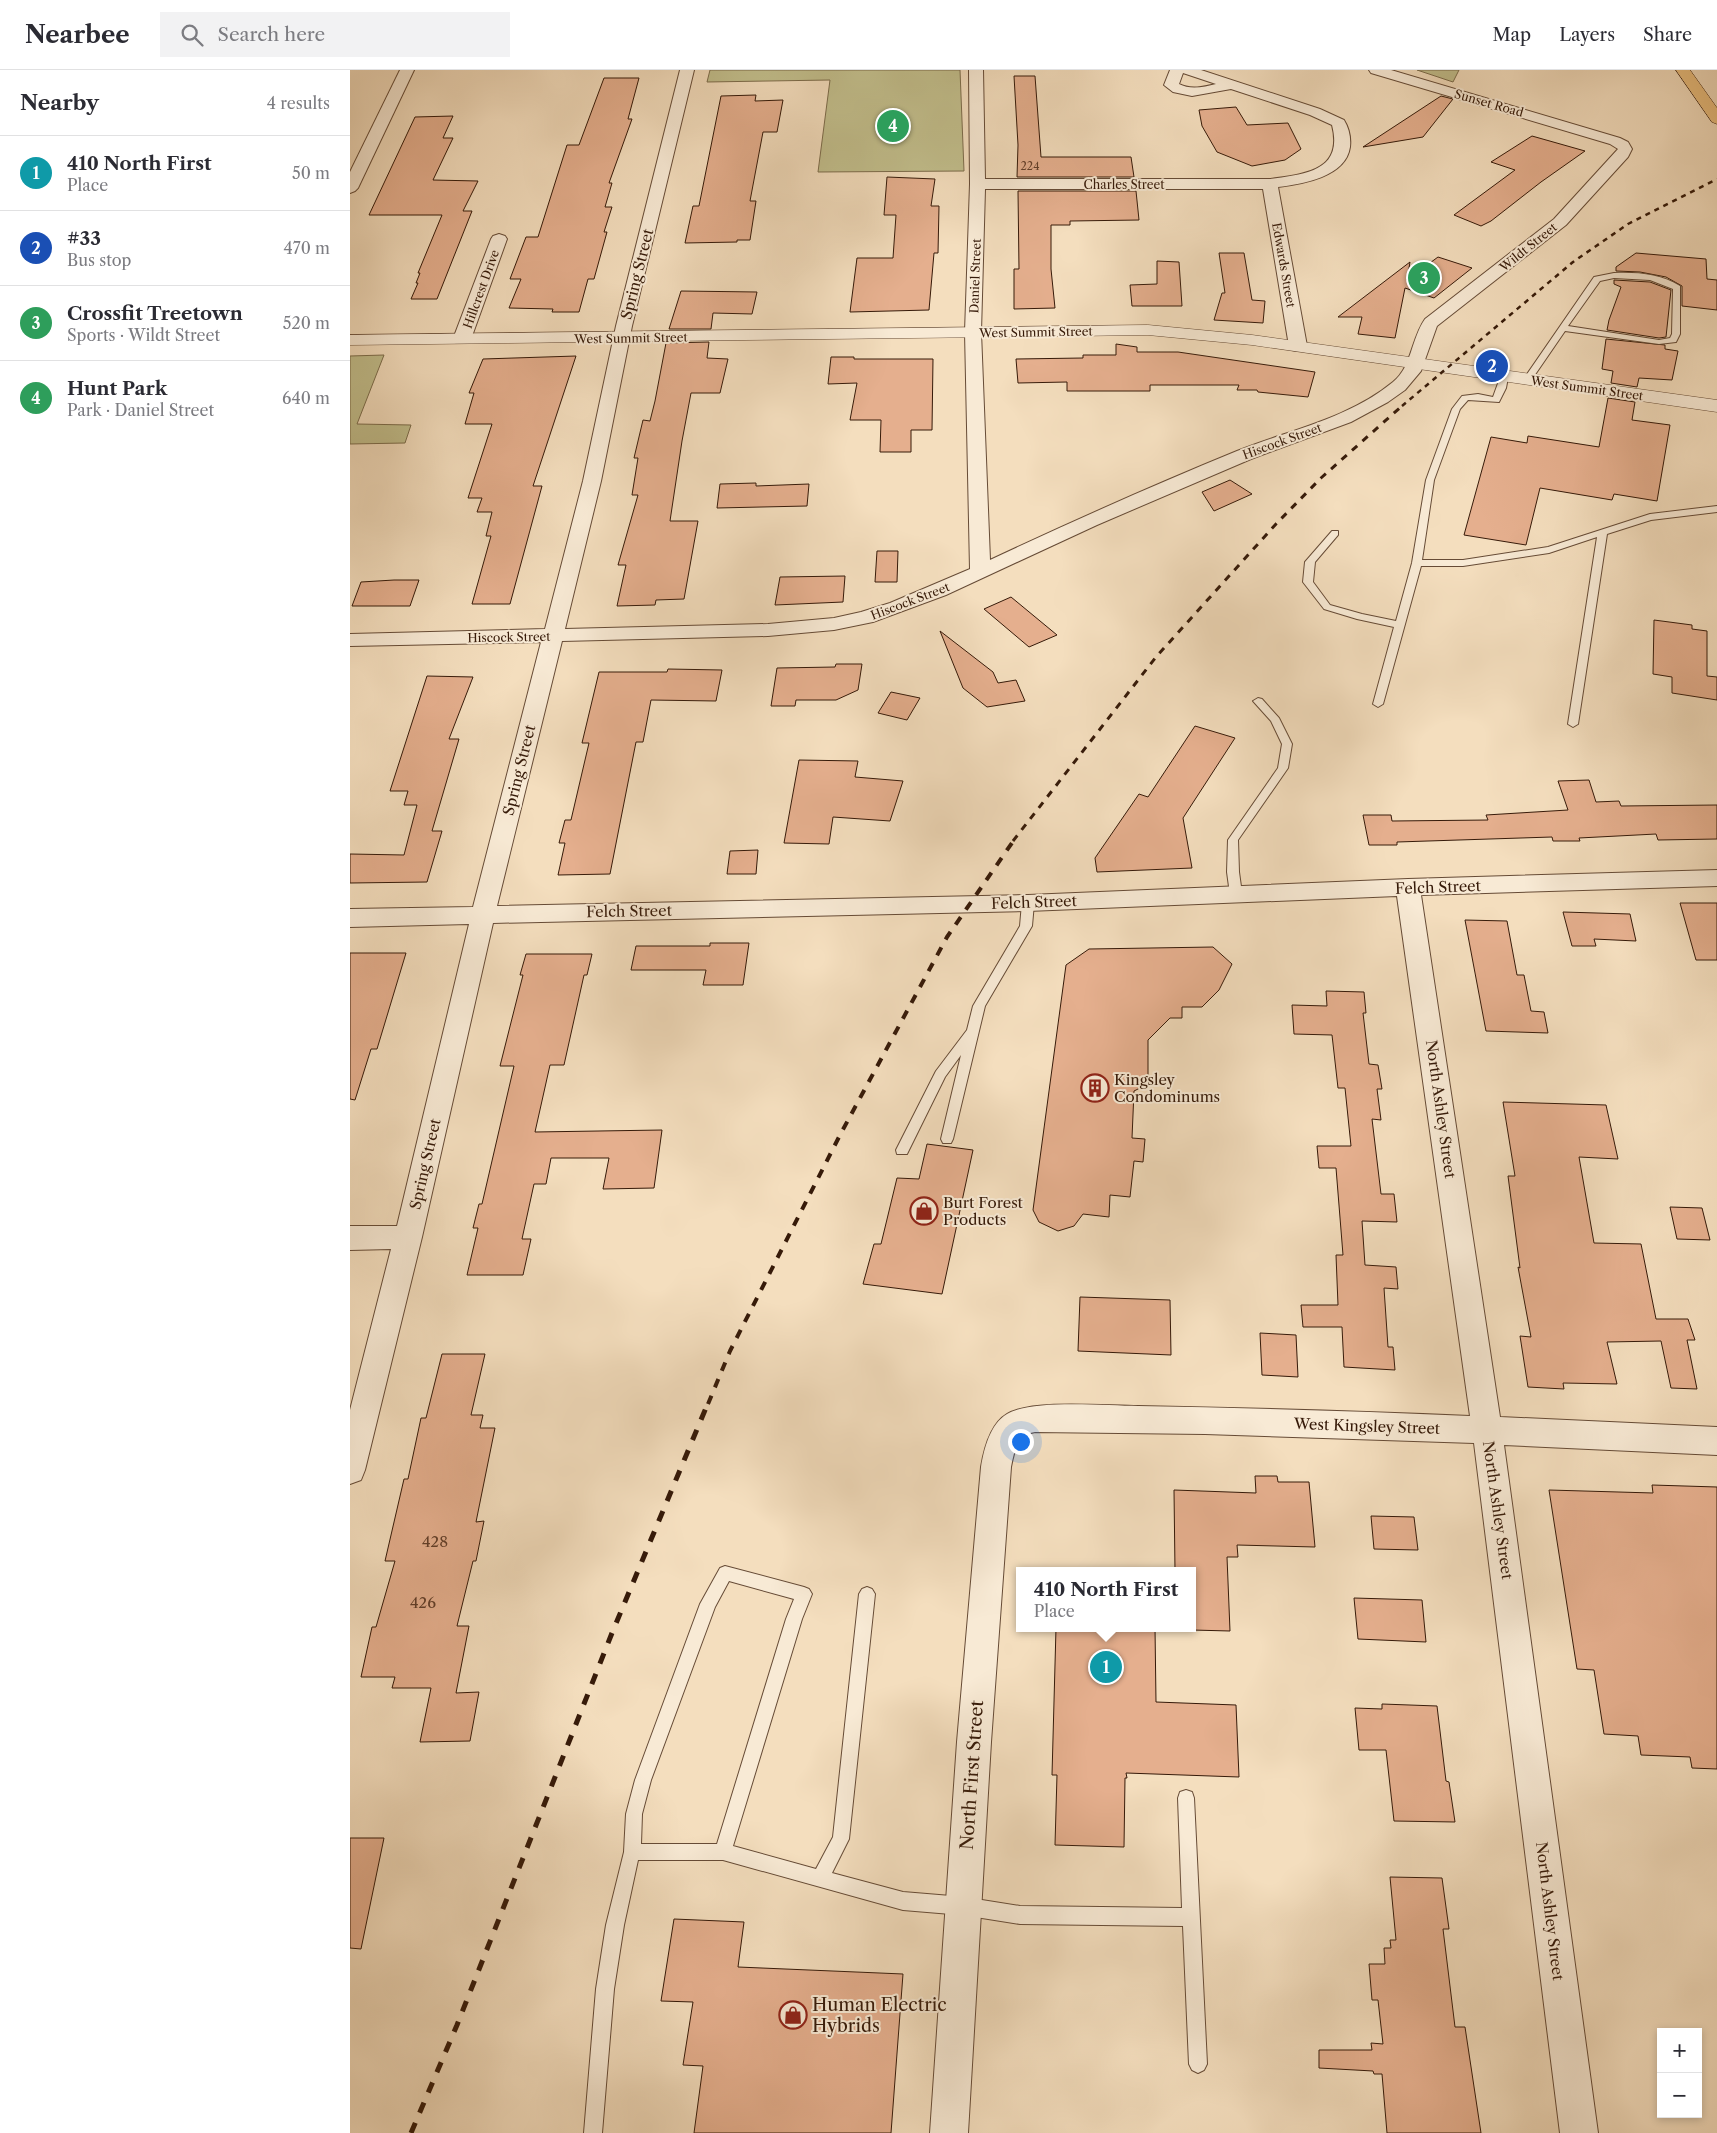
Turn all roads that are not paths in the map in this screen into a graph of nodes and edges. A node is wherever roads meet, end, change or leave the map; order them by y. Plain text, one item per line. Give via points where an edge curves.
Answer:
1 (407, 70) edge
2 (687, 70) edge
3 (976, 70) edge
4 (1177, 70) edge
5 (1187, 70) edge
6 (1376, 70) edge
7 (1683, 70) edge
8 (1233, 85) junction
9 (1717, 119) edge
10 (1602, 136) joint
11 (978, 184) junction
12 (1270, 184) junction
13 (350, 188) edge
14 (499, 239) dead end
15 (1563, 328) junction
16 (973, 332) junction
17 (621, 338) junction
18 (462, 339) junction
19 (350, 340) edge
20 (1298, 346) junction
21 (1416, 364) junction
22 (1504, 377) junction
23 (1527, 380) junction
24 (1717, 406) edge
25 (1717, 508) edge
26 (1335, 533) dead end
27 (1602, 534) junction
28 (1417, 563) junction
29 (980, 572) junction
30 (1400, 625) junction
31 (552, 636) junction
32 (350, 640) edge
33 (1258, 701) dead end
34 (1378, 704) dead end
35 (1572, 724) dead end
36 (1717, 878) edge
37 (1408, 887) junction
38 (1236, 894) junction
39 (1028, 903) junction
40 (483, 915) junction
41 (350, 918) edge
42 (973, 1030) junction
43 (946, 1139) dead end
44 (902, 1150) dead end
45 (408, 1236) junction
46 (350, 1238) edge
47 (1018, 1423) joint
48 (1487, 1430) junction
49 (1717, 1441) edge
50 (350, 1470) edge
51 (867, 1594) dead end
52 (1186, 1798) dead end
53 (632, 1852) junction
54 (723, 1852) junction
55 (820, 1879) junction
56 (963, 1906) junction
57 (1191, 1917) junction
58 (1198, 2064) dead end
59 (593, 2133) edge
60 (949, 2133) edge
61 (1580, 2133) edge

1 - 13 street
2 - 17 street, Spring Street
3 - 11 street, Daniel Street
4 - 8 street via 1170,85 1177,90 1195,93
5 - 8 street, Charles Street
6 - 10 street, Sunset Road
7 - 9 main road
8 - 12 street, Charles Street via 1315,112 1338,123 1343,135 1344,150 1332,164 1298,180
10 - 21 street, Wildt Street via 1623,144 1623,154 1560,222 1431,323 1423,336
11 - 12 street, Charles Street
11 - 16 street, Daniel Street
12 - 20 street, Edwards Street
14 - 18 street, Hillcrest Drive
15 - 15 lane via 1597,279 1603,276 1612,274 1663,280 1676,288 1676,334 1673,340 1659,342
15 - 23 lane
16 - 17 street, West Summit Street
16 - 20 street, West Summit Street via 1148,330
16 - 29 street, Daniel Street
17 - 18 street, West Summit Street
17 - 31 street, Spring Street via 592,481
18 - 19 street, West Summit Street
20 - 21 street, West Summit Street
21 - 22 street, West Summit Street
21 - 29 street, Hiscock Street via 1398,387 1369,406 1246,454
22 - 23 street, West Summit Street
22 - 28 lane via 1496,400 1464,398 1456,409 1430,480
23 - 24 street, West Summit Street
25 - 27 lane via 1650,517
26 - 30 lane via 1310,562 1308,582 1327,607
27 - 28 lane via 1549,550 1463,563
27 - 35 lane
28 - 30 lane
29 - 31 street, Hiscock Street via 889,611 821,626
30 - 34 lane
31 - 32 street, Hiscock Street
31 - 40 street, Spring Street
33 - 38 lane via 1275,720 1287,744 1283,768 1233,840
36 - 37 street, Felch Street
37 - 38 street, Felch Street
37 - 48 street, North Ashley Street
38 - 39 street, Felch Street
39 - 40 street, Felch Street
39 - 42 lane via 1026,926 979,1006
40 - 41 street, Felch Street
40 - 45 street, Spring Street
42 - 43 lane
42 - 44 lane via 940,1074
45 - 46 street
45 - 50 street, Spring Street
47 - 48 street, West Kingsley Street via 1023,1419 1042,1419
47 - 56 street, North First Street via 1002,1443 996,1467
48 - 49 street, West Kingsley Street
48 - 61 street, North Ashley Street
51 - 55 lane via 841,1839
52 - 57 lane
53 - 54 lane
53 - 54 lane via 634,1814 643,1780 708,1604 725,1573 804,1594
53 - 59 lane via 615,1925 605,1989
54 - 55 lane
55 - 56 lane via 903,1901
56 - 57 lane via 1020,1915
56 - 60 street, North First Street
57 - 58 lane

